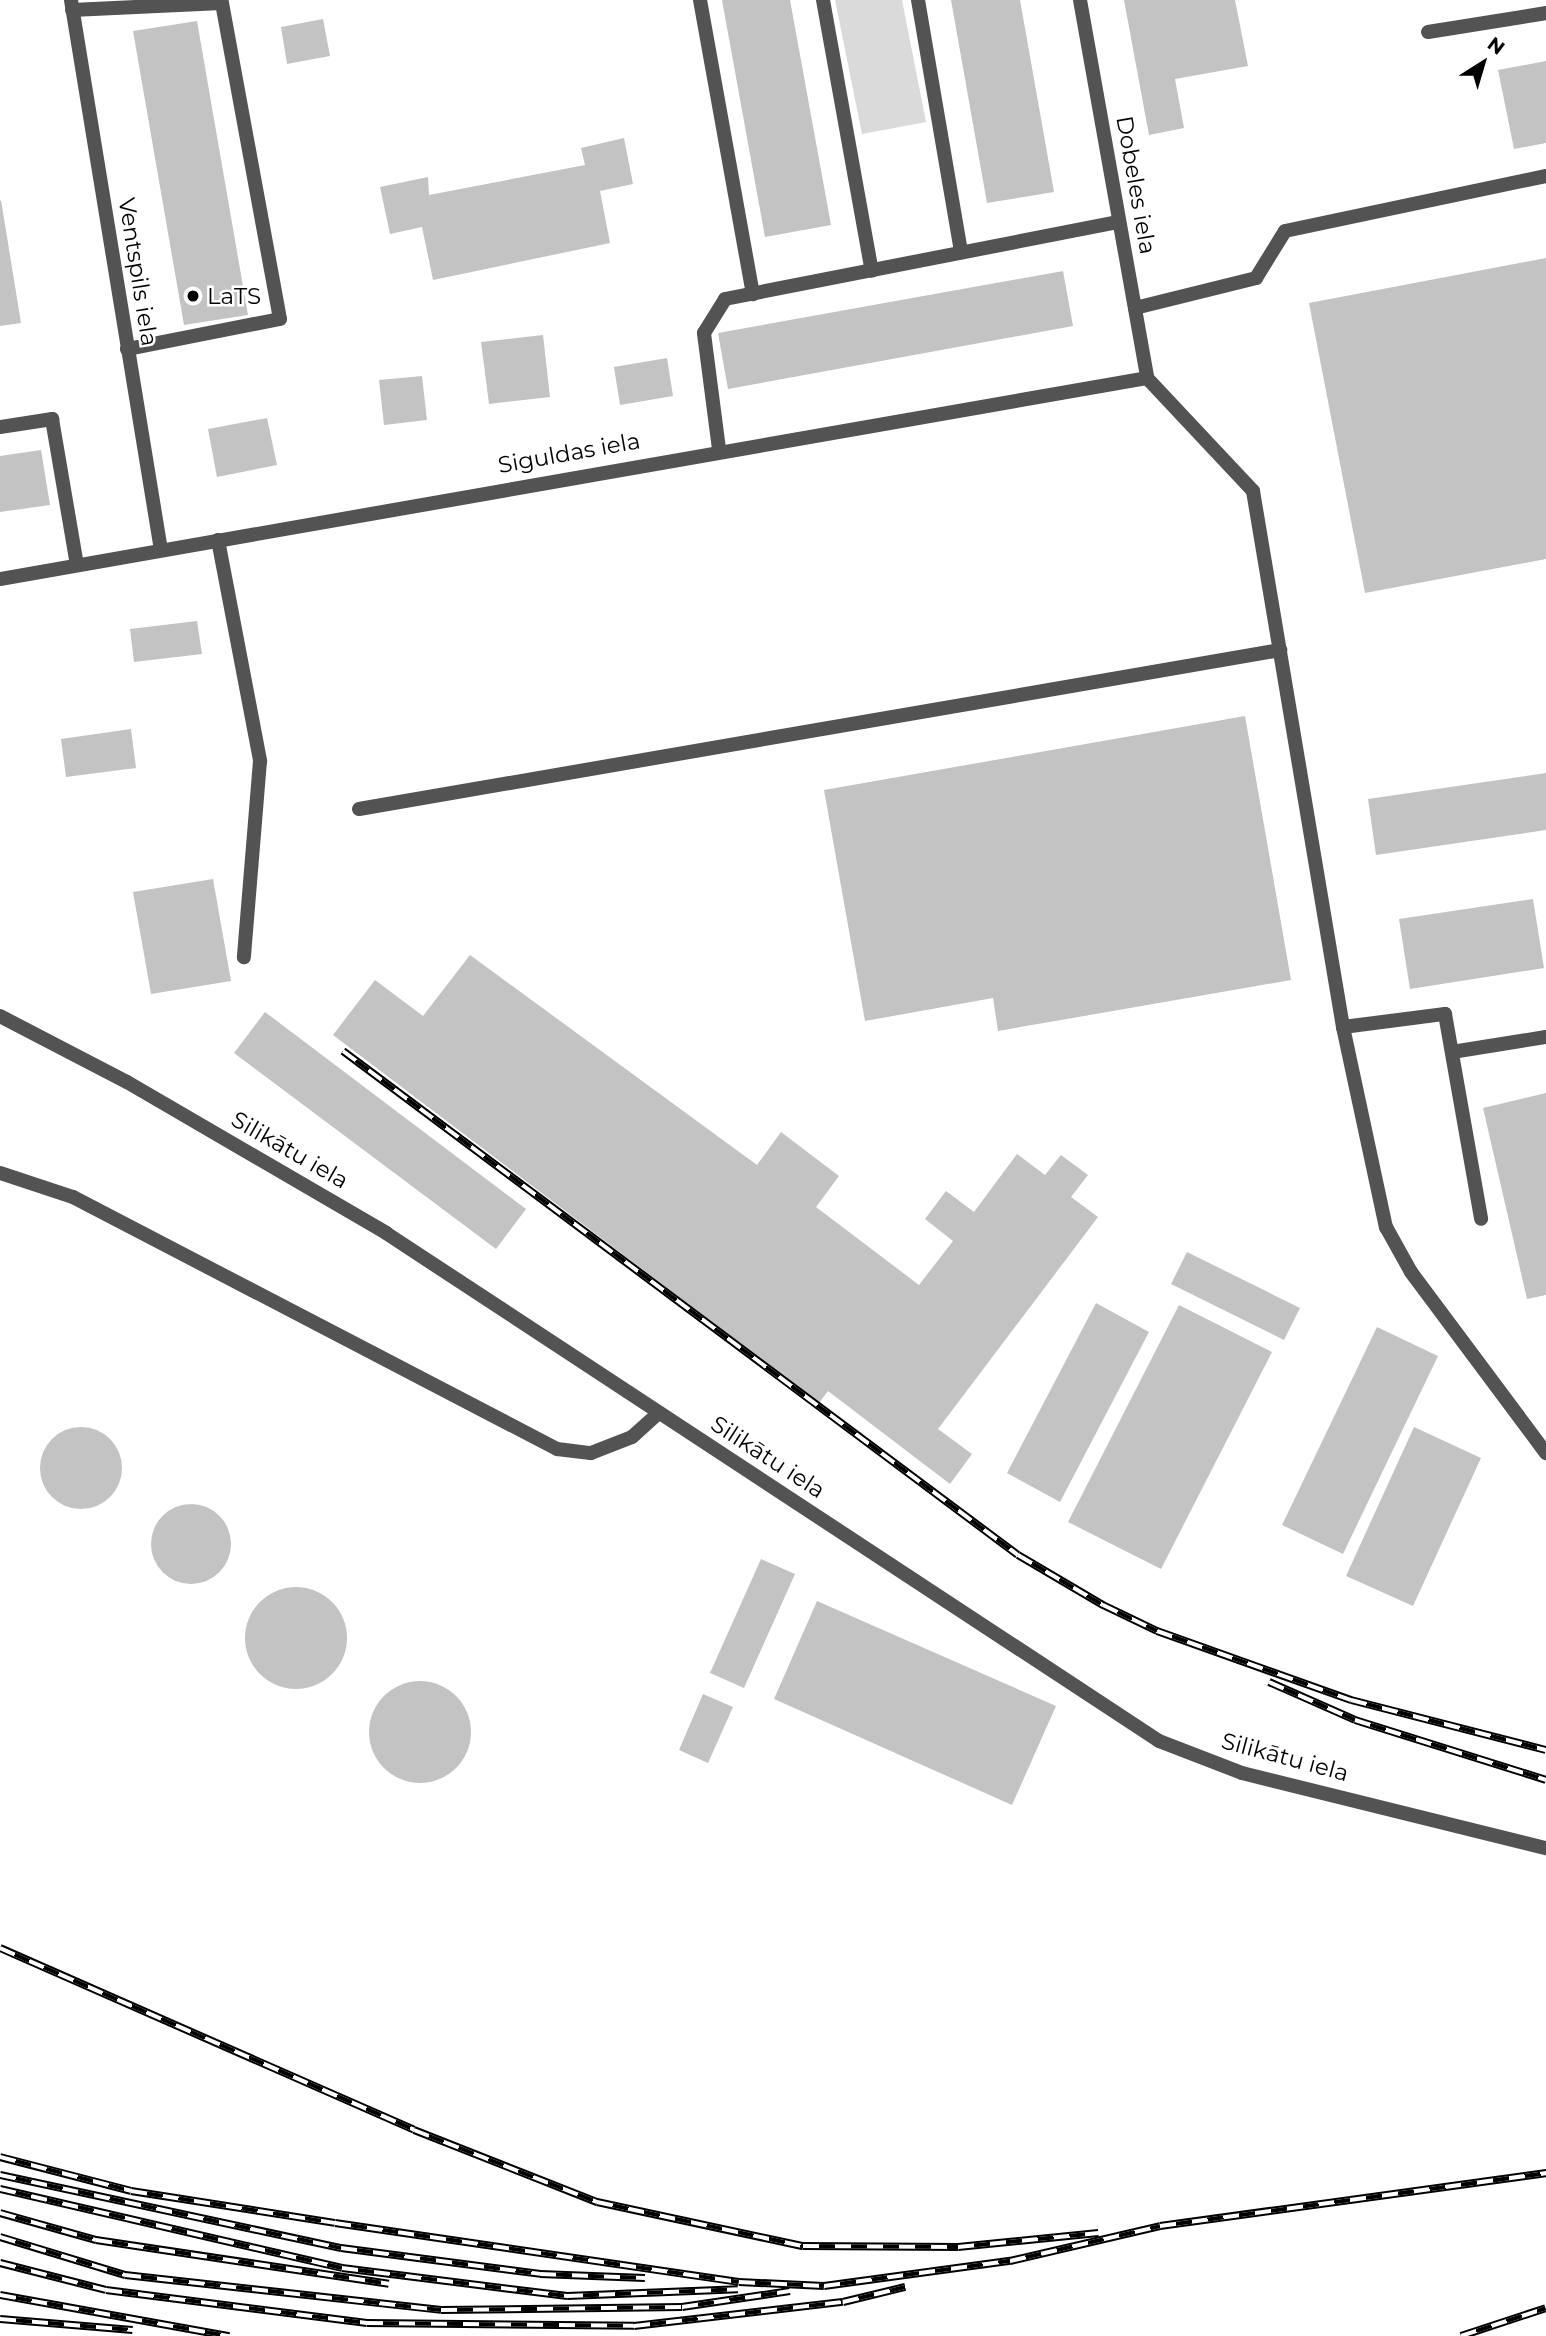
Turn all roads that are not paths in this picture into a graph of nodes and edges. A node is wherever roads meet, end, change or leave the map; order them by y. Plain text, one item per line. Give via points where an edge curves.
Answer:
1 (700, 0) edge
2 (823, 0) edge
3 (918, 0) edge
4 (1080, 0) edge
5 (71, 5) edge
6 (1546, 13) edge
7 (1427, 32) dead end
8 (1546, 176) edge
9 (1119, 222) junction
10 (961, 252) junction
11 (872, 271) junction
12 (753, 294) junction
13 (1135, 308) junction
14 (127, 349) junction
15 (1147, 378) junction
16 (0, 428) edge
17 (719, 449) junction
18 (218, 540) junction
19 (160, 550) junction
20 (77, 565) junction
21 (0, 579) edge
22 (1280, 650) junction
23 (359, 808) dead end
24 (244, 957) dead end
25 (0, 1016) edge
26 (1343, 1027) junction
27 (1546, 1037) edge
28 (1452, 1052) junction
29 (0, 1172) edge
30 (1481, 1219) dead end
31 (659, 1413) junction
32 (1546, 1453) edge
33 (1546, 1848) edge

1 - 12 street
2 - 11 street
3 - 10 street
4 - 9 street, Dobeles iela
5 - 14 street, Ventspils iela
5 - 14 street via 222,3 280,319
6 - 7 street
8 - 13 street via 1285,231 1256,278
9 - 10 street
9 - 13 street, Dobeles iela
10 - 11 street
11 - 12 street
12 - 17 street via 725,299 704,332
13 - 15 street, Dobeles iela
14 - 19 street, Ventspils iela
15 - 17 street, Siguldas iela
15 - 22 street via 1253,491
16 - 20 street via 52,419
17 - 18 street, Siguldas iela
18 - 19 street, Siguldas iela
18 - 24 street via 260,761
19 - 20 street, Siguldas iela
20 - 21 street, Siguldas iela
22 - 23 street
22 - 26 street
25 - 31 street, Silikātu iela via 127,1082 386,1233
26 - 28 street via 1445,1014
26 - 32 street via 1386,1227 1411,1272
27 - 28 street
28 - 30 street
29 - 31 street via 73,1197 556,1449 591,1453 632,1437
31 - 33 street, Silikātu iela via 1159,1741 1242,1773

